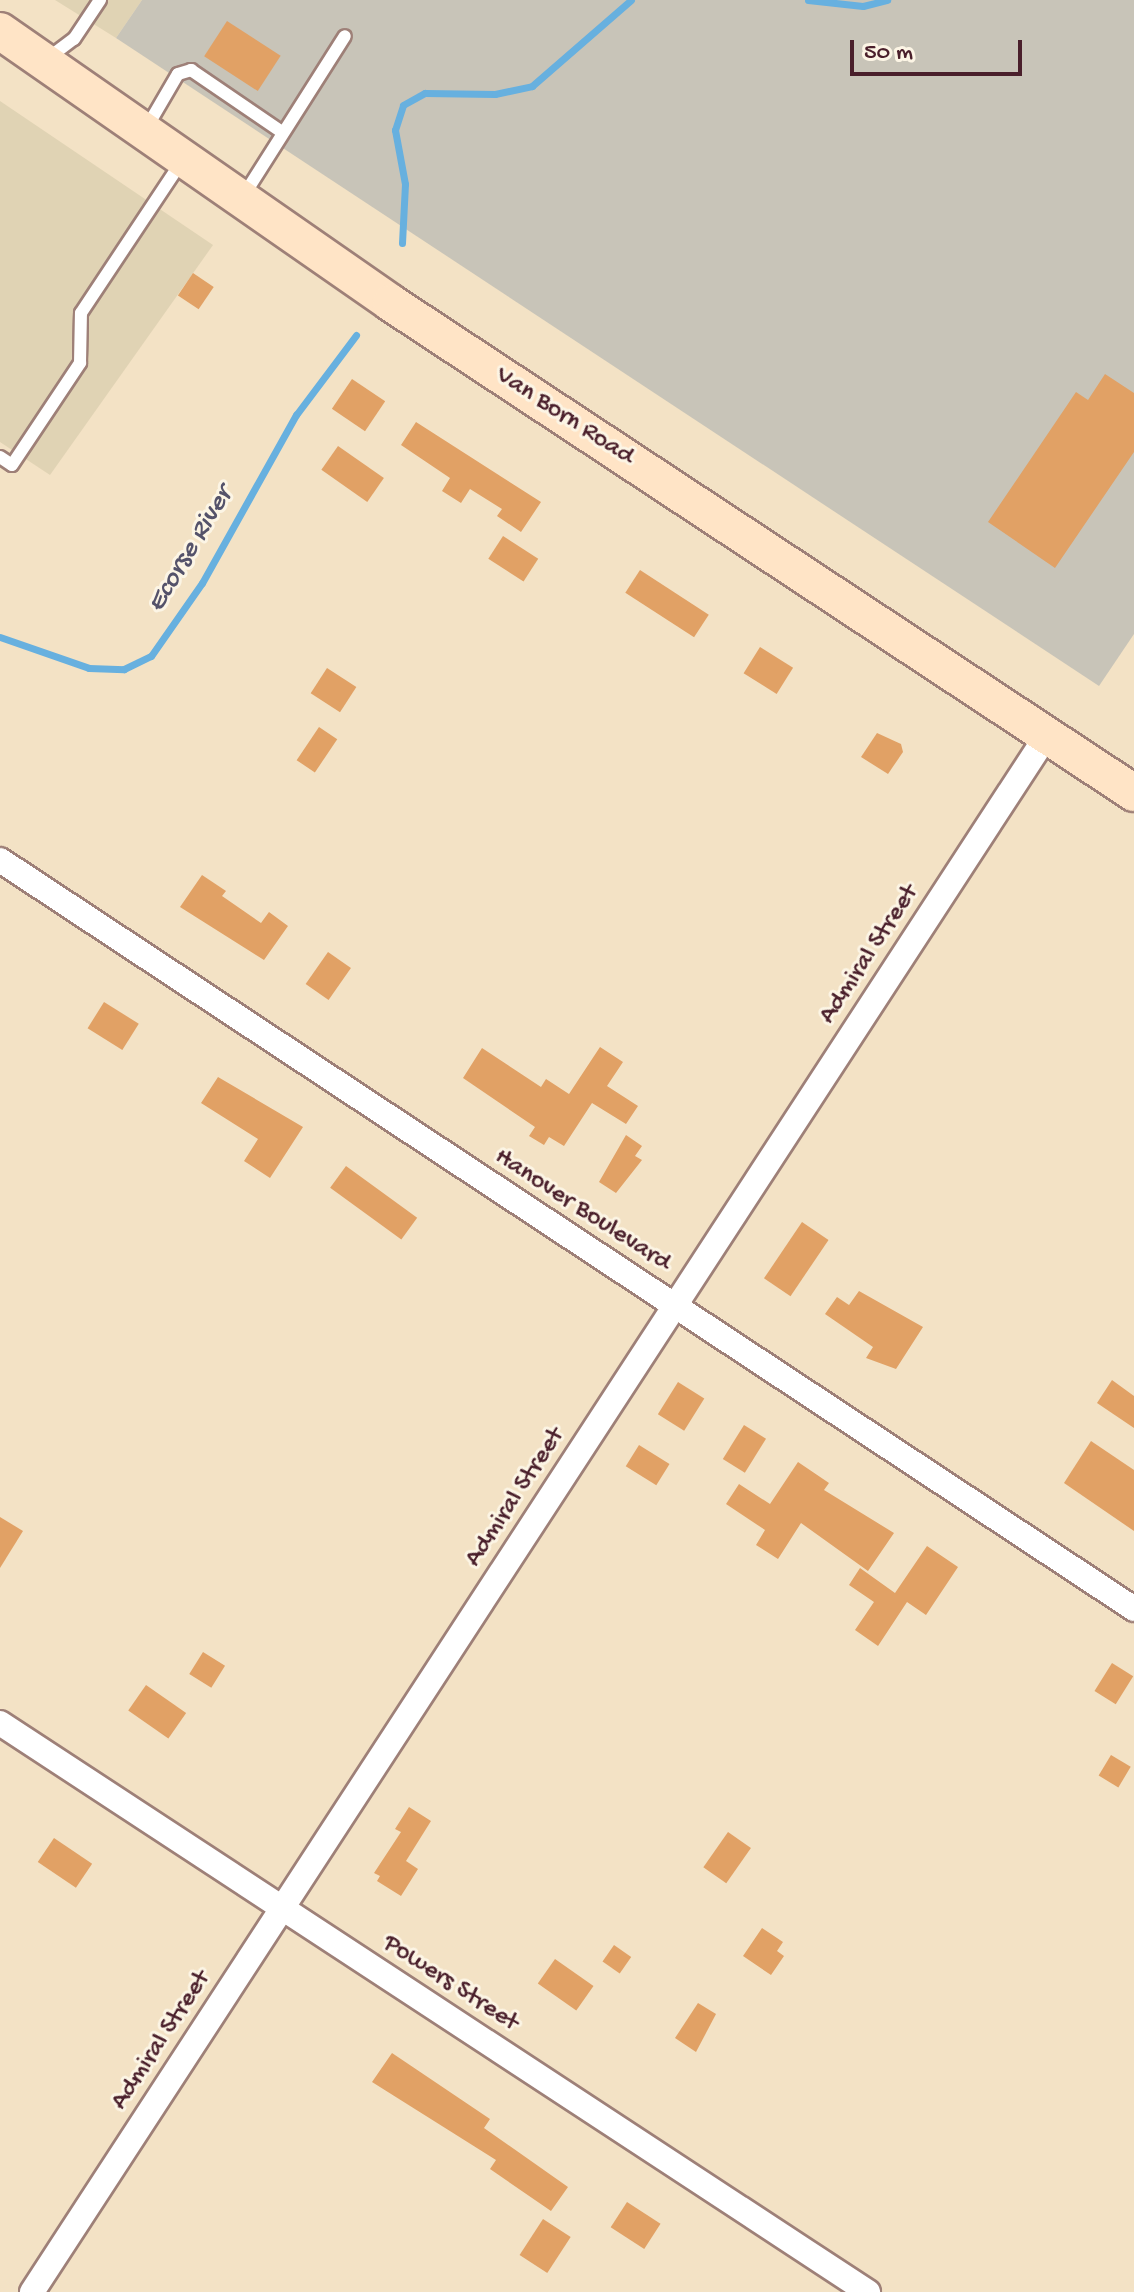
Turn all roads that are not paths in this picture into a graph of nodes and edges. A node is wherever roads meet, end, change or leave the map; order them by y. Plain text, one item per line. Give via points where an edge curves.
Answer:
1 (100, 0) edge
2 (0, 31) edge
3 (345, 36) dead end
4 (45, 61) junction
5 (282, 132) junction
6 (143, 134) junction
7 (182, 161) junction
8 (241, 201) junction
9 (0, 457) edge
10 (1047, 735) junction
11 (1134, 793) edge
12 (0, 860) edge
13 (674, 1306) junction
14 (1134, 1609) edge
15 (0, 1723) edge
16 (282, 1908) junction
17 (32, 2292) edge
18 (868, 2292) edge

1 - 4 lane via 74,39
2 - 4 main road, Van Born Road
3 - 5 lane
4 - 6 main road, Van Born Road
5 - 6 lane via 191,70 178,74
5 - 8 lane
6 - 7 main road, Van Born Road
7 - 8 main road, Van Born Road
7 - 9 lane via 81,313 80,363 12,465
8 - 10 main road, Van Born Road
10 - 11 main road, Van Born Road
10 - 13 street, Admiral Street
12 - 13 street, Hanover Boulevard
13 - 14 street, Hanover Boulevard
13 - 16 street, Admiral Street
15 - 16 street, Powers Street
16 - 17 street, Admiral Street
16 - 18 street, Powers Street

